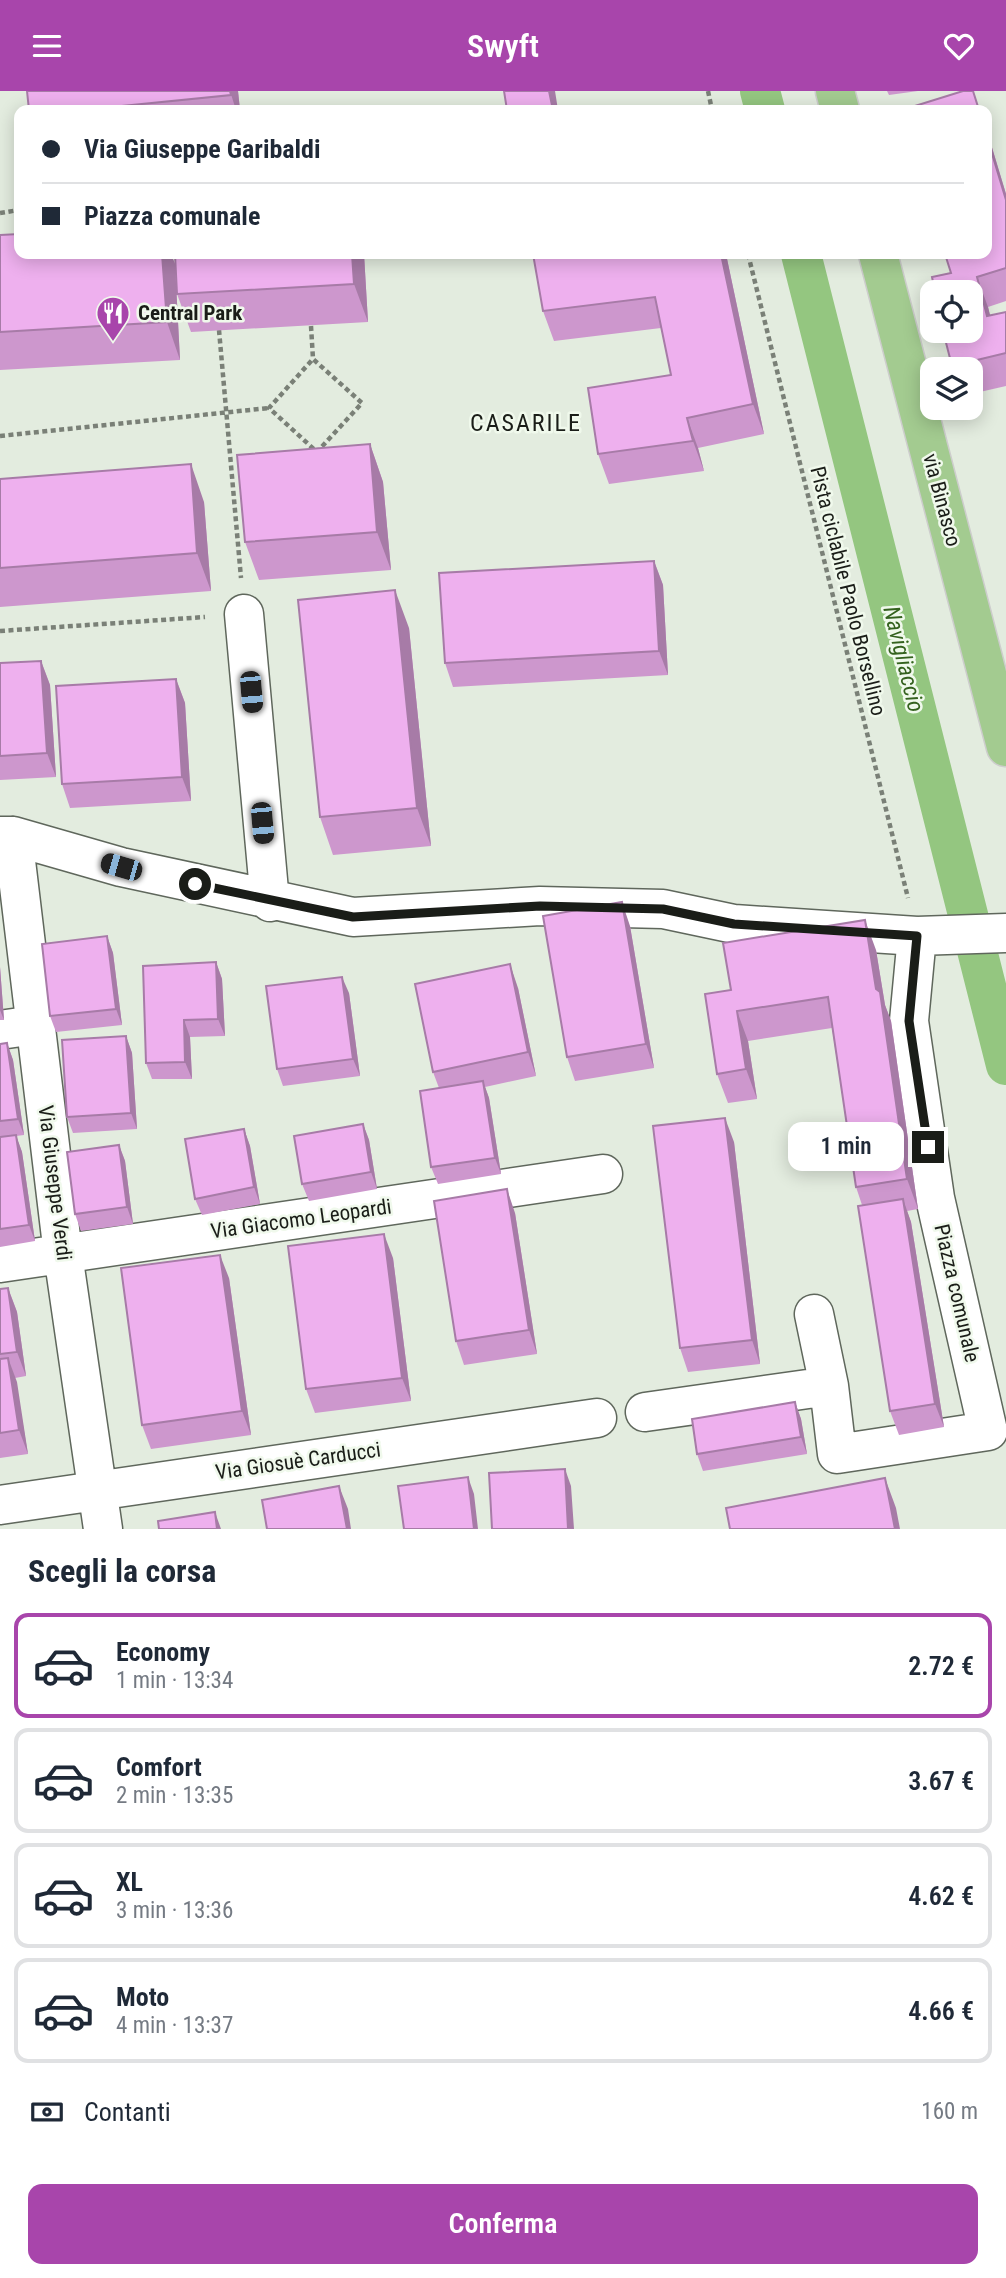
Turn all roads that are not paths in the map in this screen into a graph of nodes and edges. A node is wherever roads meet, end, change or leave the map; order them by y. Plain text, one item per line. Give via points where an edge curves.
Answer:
1 (879, 259) edge
2 (244, 614) road end
3 (1006, 747) edge
4 (7, 836) edge
5 (270, 902) junction
6 (1006, 933) edge
7 (917, 936) junction
8 (18, 1028) edge
9 (603, 1174) dead end
10 (63, 1254) junction
11 (0, 1263) edge
12 (814, 1314) dead end
13 (829, 1386) junction
14 (645, 1412) dead end
15 (597, 1418) dead end
16 (97, 1491) junction
17 (0, 1505) edge
18 (103, 1529) edge

1 - 3 main road, via Binasco
2 - 5 street
4 - 5 street
4 - 8 street, Via Giuseppe Verdi
5 - 7 street via 353,917 540,906 663,909 734,924
6 - 7 street
7 - 13 street, Piazza comunale via 909,1021 935,1198 988,1431 838,1454
8 - 10 street, Via Giuseppe Verdi
9 - 10 street, Via Giacomo Leopardi
10 - 11 street, Via Giacomo Leopardi
10 - 16 street, Via Giuseppe Verdi
12 - 13 street
13 - 14 street
15 - 16 street, Via Giosuè Carducci
16 - 17 street, Via Giosuè Carducci
16 - 18 street, Via Giuseppe Verdi

